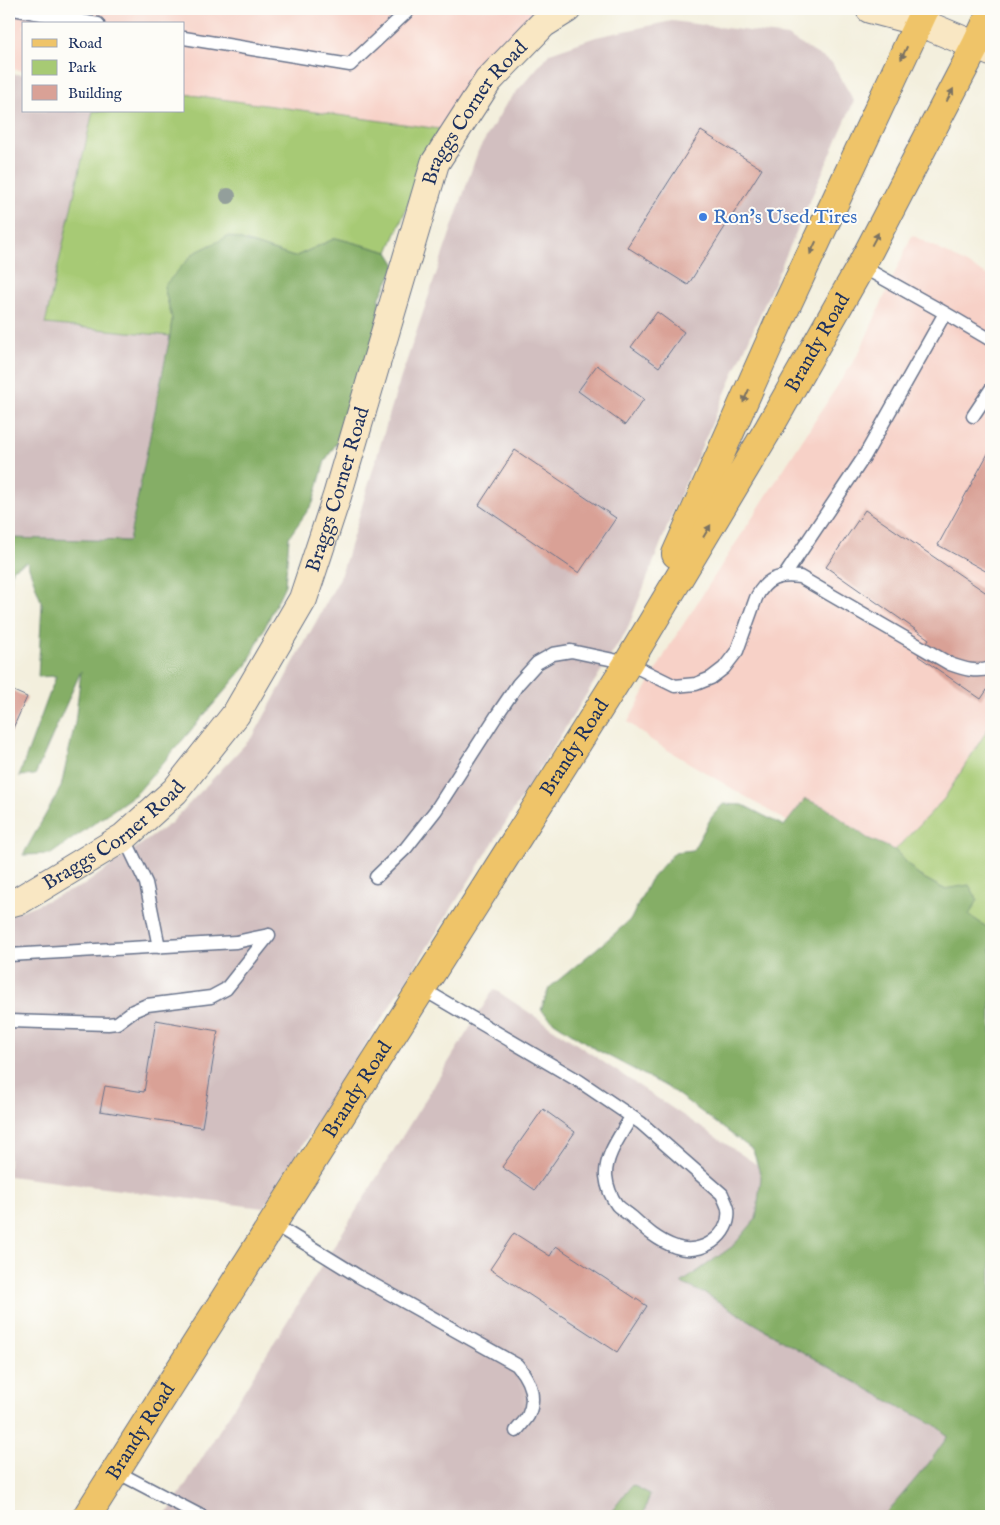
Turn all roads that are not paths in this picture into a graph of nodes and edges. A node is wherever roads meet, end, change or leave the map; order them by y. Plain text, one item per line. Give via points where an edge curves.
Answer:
1 (410, 9) edge
2 (567, 9) edge
3 (870, 9) edge
4 (11, 10) edge
5 (991, 13) edge
6 (922, 15) edge
7 (86, 22) edge
8 (185, 38) edge
9 (984, 48) edge
10 (861, 266) junction
11 (945, 313) junction
12 (991, 340) edge
13 (991, 389) edge
14 (973, 416) dead end
15 (785, 575) junction
16 (628, 663) junction
17 (991, 668) edge
18 (124, 837) junction
19 (376, 877) dead end
20 (9, 903) edge
21 (159, 947) junction
22 (9, 955) edge
23 (421, 988) junction
24 (9, 1021) edge
25 (631, 1116) junction
26 (272, 1223) junction
27 (516, 1431) dead end
28 (115, 1471) junction
29 (86, 1516) edge
30 (201, 1516) edge

1 - 8 lane via 350,65
2 - 18 main road, Braggs Corner Road via 543,24 488,81 435,163 337,496 303,599 236,714 175,791
3 - 6 main road
4 - 7 lane
5 - 9 main road, Brandy Road
6 - 9 main road
6 -> 16 main road, Brandy Road via 778,324
10 -> 9 main road, Brandy Road
10 - 11 lane
16 -> 10 main road, Brandy Road via 769,428
11 - 12 lane
11 - 15 lane via 864,457
13 - 14 lane
15 - 16 lane via 771,579 760,590 737,651 711,678 696,684 675,686
15 - 17 lane via 800,577 950,664 968,670
16 - 19 lane via 571,651 553,654 537,663 518,684 436,810 406,848
16 - 23 main road, Brandy Road
18 - 20 main road, Braggs Corner Road via 20,900
18 - 21 lane via 146,883
21 - 22 lane
21 - 24 lane via 236,942 269,935 226,988 211,997 147,1005 108,1024
23 - 25 lane via 579,1081
23 - 26 main road, Brandy Road
25 - 25 lane via 722,1194 728,1208 727,1222 710,1244 694,1249 677,1248 654,1237 617,1205 608,1189 608,1158
26 - 27 lane via 358,1276 518,1365 531,1387 532,1403 528,1416
26 - 28 main road, Brandy Road
28 - 29 main road, Brandy Road
28 - 30 lane

